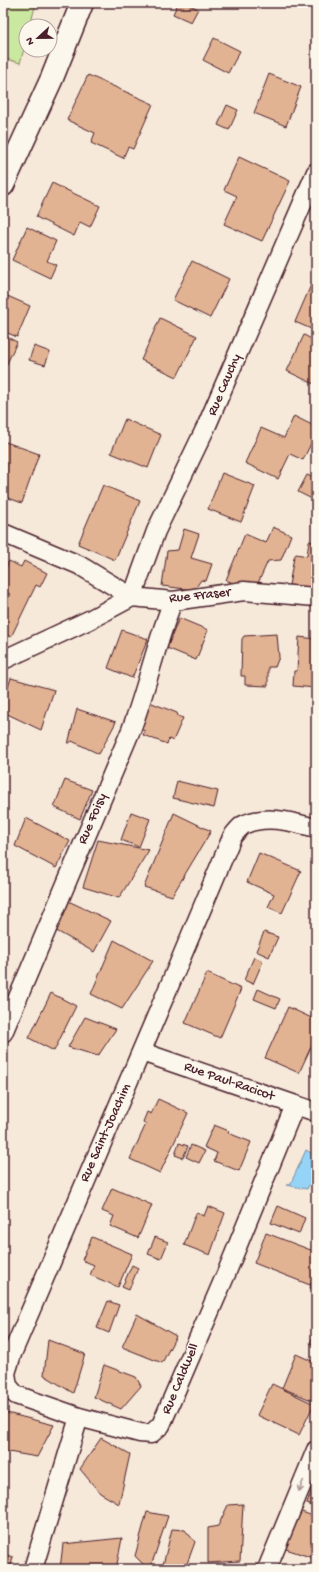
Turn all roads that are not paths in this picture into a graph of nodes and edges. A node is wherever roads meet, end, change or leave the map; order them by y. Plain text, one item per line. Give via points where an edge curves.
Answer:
1 (82, 3) edge
2 (316, 172) edge
3 (3, 185) edge
4 (3, 533) edge
5 (132, 597) junction
6 (316, 597) edge
7 (173, 601) junction
8 (3, 660) edge
9 (316, 828) edge
10 (3, 1033) edge
11 (142, 1052) junction
12 (295, 1105) junction
13 (316, 1112) edge
14 (79, 1417) junction
15 (316, 1450) edge
16 (33, 1569) edge
17 (266, 1569) edge

1 - 3 street via 52,78
2 - 5 street, Rue Cauchy via 207,426 156,531
4 - 5 street via 79,565
5 - 7 street, Rue Fraser
5 - 8 street
6 - 7 street, Rue Fraser via 244,591
7 - 10 street, Rue Foisy via 131,730
9 - 11 street, Rue Saint-Joachim via 276,819 257,821 241,826 232,837
11 - 12 street, Rue Paul-Racicot
11 - 14 street, Rue Saint-Joachim via 21,1332 6,1373 8,1386 16,1395
12 - 13 street, Rue Paul-Racicot
12 - 14 street, Rue Caldwell via 161,1425 151,1434 140,1434
14 - 16 street
15 -> 17 street

